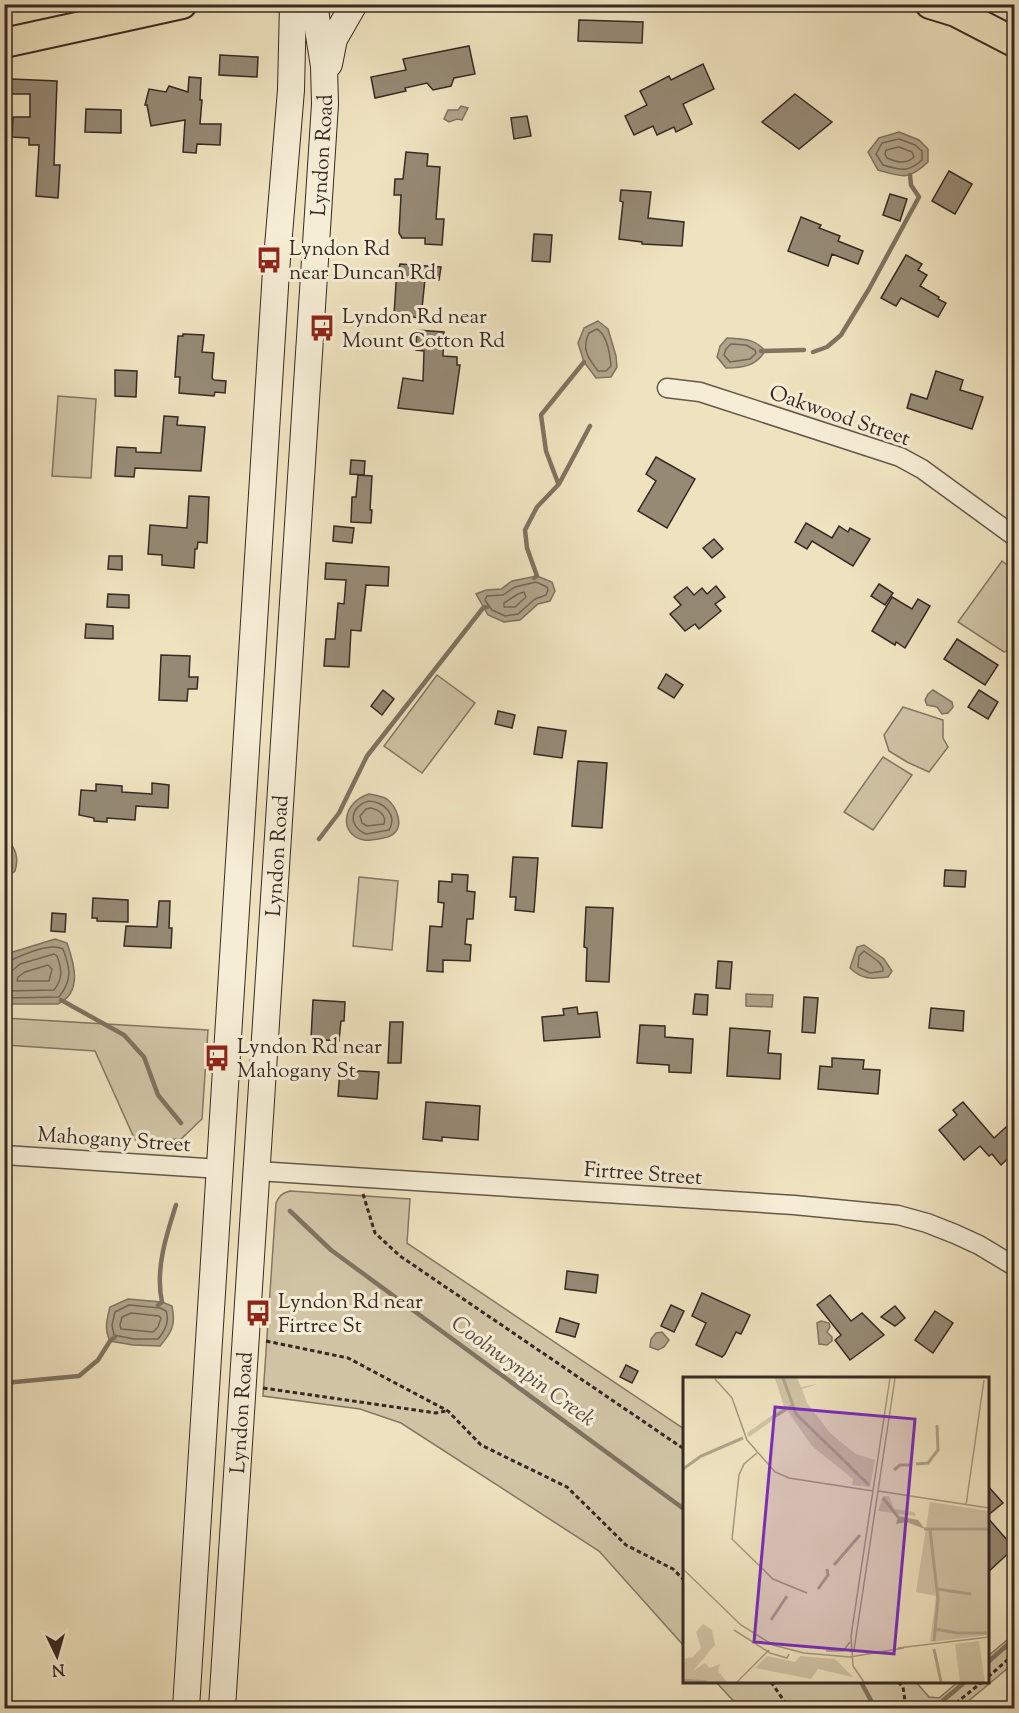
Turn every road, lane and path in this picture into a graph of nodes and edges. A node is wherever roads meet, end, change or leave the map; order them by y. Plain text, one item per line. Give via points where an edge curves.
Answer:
1 (95, 4) edge
2 (182, 4) edge
3 (293, 4) edge
4 (314, 4) edge
5 (354, 4) edge
6 (930, 4) edge
7 (4, 34) edge
8 (1014, 42) edge
9 (4, 43) edge
10 (325, 104) junction
11 (276, 271) junction
12 (314, 274) junction
13 (667, 388) dead end
14 (1014, 536) edge
15 (4, 1155) edge
16 (221, 1169) junction
17 (257, 1171) junction
18 (360, 1177) junction
19 (1014, 1266) edge
20 (246, 1339) junction
21 (243, 1385) junction
22 (448, 1411) junction
23 (683, 1448) edge
24 (683, 1579) edge
25 (1014, 1654) edge
26 (989, 1675) edge
27 (772, 1683) edge
28 (899, 1683) edge
29 (981, 1683) edge
30 (186, 1708) edge
31 (222, 1708) edge
32 (789, 1708) edge
33 (906, 1708) edge
34 (950, 1708) edge

1 - 7 highway
2 - 9 highway
3 - 11 main road, Lyndon Road via 291,90
4 - 10 main road, Lyndon Road via 324,66
5 - 10 main road via 334,39
6 - 8 highway via 956,12
10 - 12 main road, Lyndon Road
11 - 12 main road
11 - 16 main road, Lyndon Road
12 - 17 main road, Lyndon Road
13 - 14 street, Oakwood Street via 700,392 900,457
15 - 16 street, Mahogany Street
16 - 17 main road
16 - 30 main road, Lyndon Road
17 - 18 street, Firtree Street
17 - 20 main road, Lyndon Road
18 - 19 street, Firtree Street via 898,1215 955,1234
18 - 23 path via 375,1233 400,1256
20 - 21 main road, Lyndon Road
20 - 22 path via 348,1358
21 - 22 path via 436,1413
21 - 31 main road, Lyndon Road
22 - 24 path via 481,1445 567,1487 626,1545 673,1569
25 - 26 path
27 - 32 path
28 - 33 path
29 - 34 path

